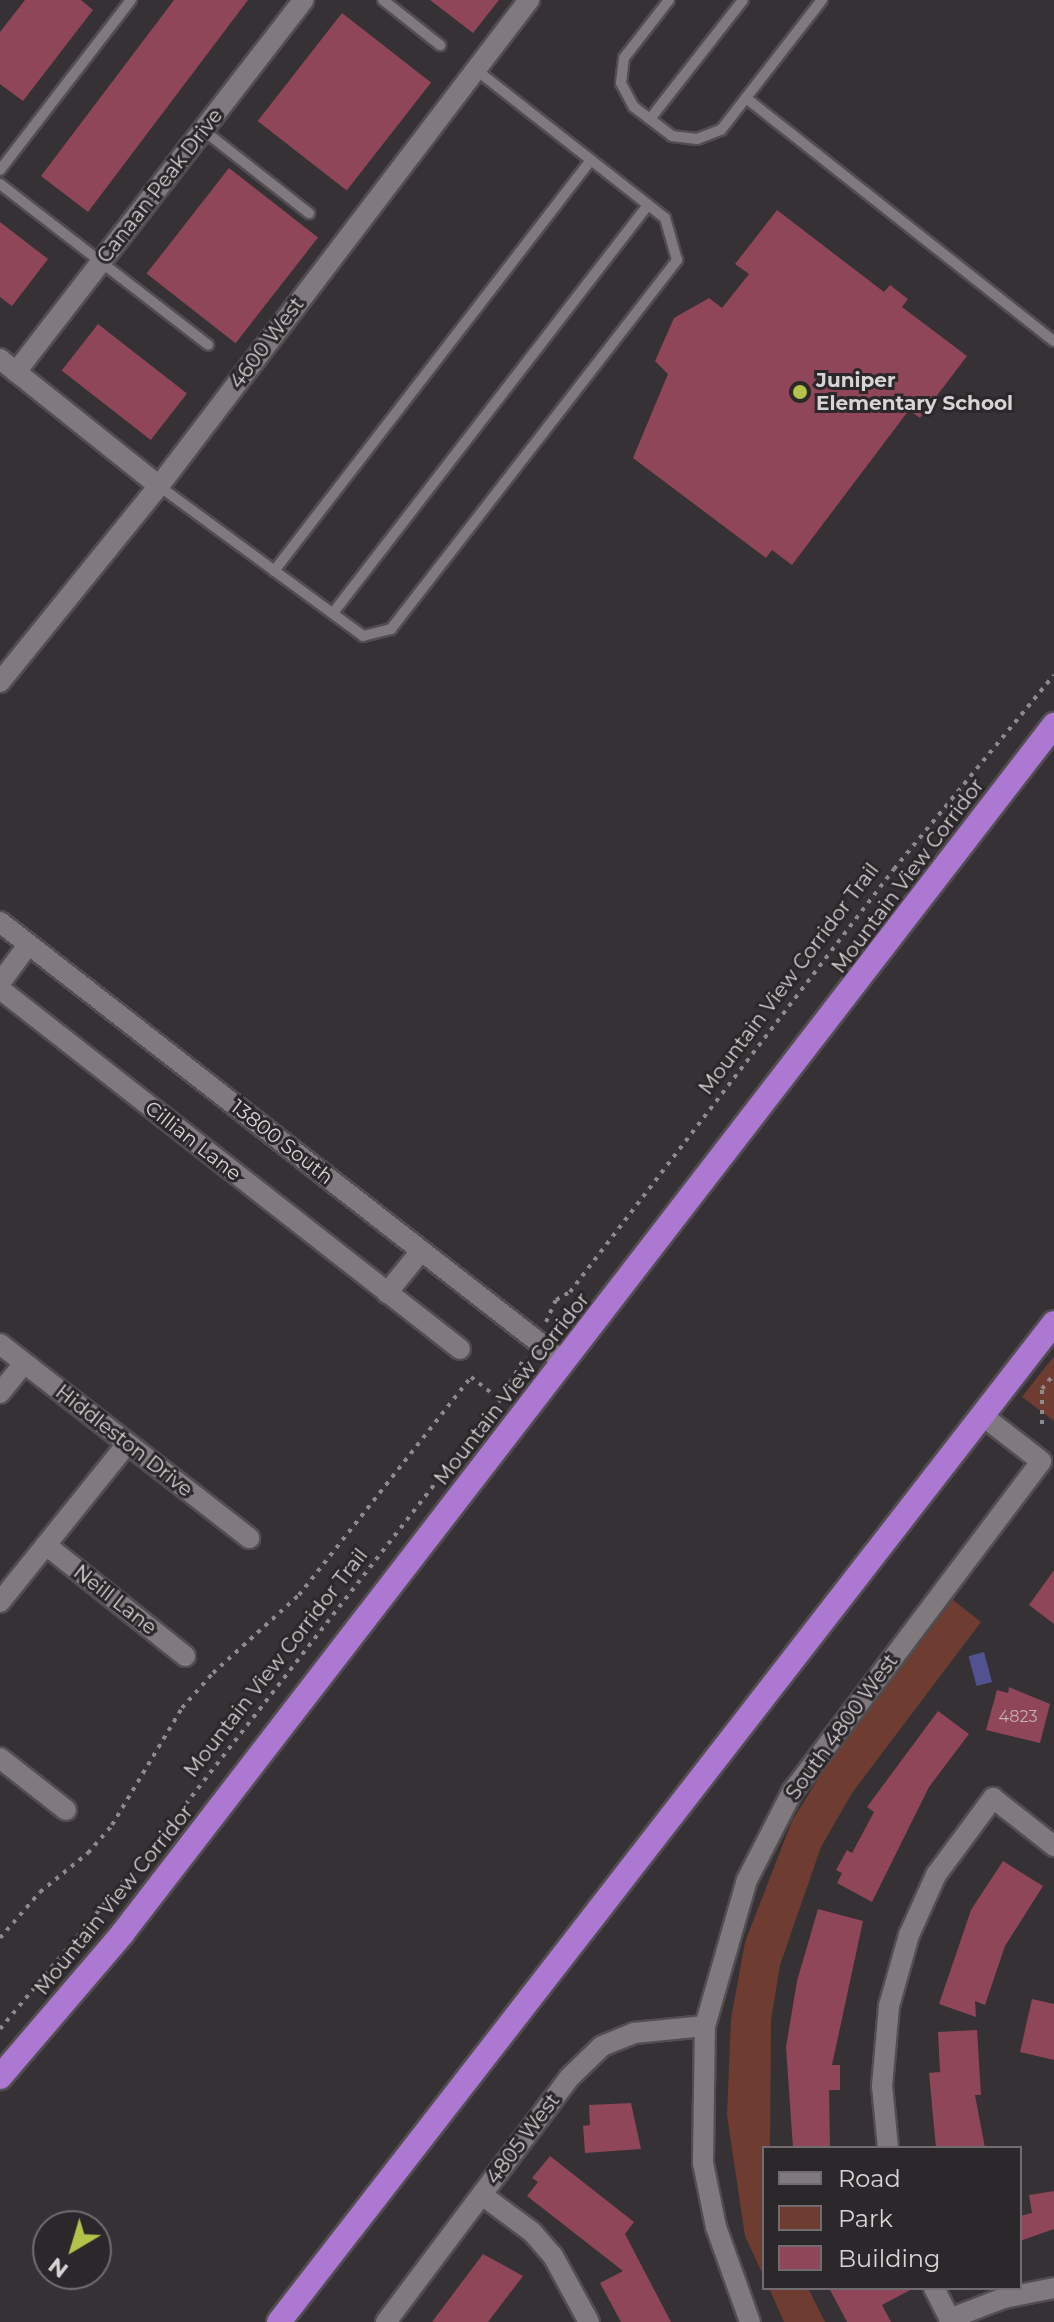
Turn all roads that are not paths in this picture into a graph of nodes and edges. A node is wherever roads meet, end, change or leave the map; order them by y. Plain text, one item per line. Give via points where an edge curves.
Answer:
1 (131, 0) edge
2 (303, 0) edge
3 (383, 0) edge
4 (529, 0) edge
5 (669, 0) edge
6 (743, 0) edge
7 (822, 0) edge
8 (440, 45) dead end
9 (476, 70) junction
10 (746, 98) junction
11 (650, 119) junction
12 (203, 130) junction
13 (591, 160) junction
14 (0, 170) edge
15 (0, 184) edge
16 (648, 205) junction
17 (309, 213) dead end
18 (101, 263) junction
19 (1054, 341) edge
20 (208, 345) dead end
21 (8, 366) edge
22 (159, 486) junction
23 (274, 571) junction
24 (333, 613) junction
25 (0, 682) edge
26 (1054, 725) edge
27 (0, 922) edge
28 (28, 945) junction
29 (0, 986) edge
30 (421, 1251) junction
31 (387, 1293) junction
32 (1054, 1323) edge
33 (0, 1344) edge
34 (460, 1349) dead end
35 (564, 1362) junction
36 (24, 1363) junction
37 (0, 1393) edge
38 (983, 1416) junction
39 (127, 1444) junction
40 (1047, 1466) edge
41 (249, 1538) dead end
42 (46, 1545) junction
43 (0, 1602) edge
44 (185, 1656) dead end
45 (0, 1758) edge
46 (66, 1810) dead end
47 (1054, 1846) edge
48 (705, 2026) junction
49 (0, 2077) edge
50 (888, 2146) edge
51 (482, 2195) junction
52 (1054, 2288) edge
53 (935, 2290) edge
54 (950, 2321) edge
55 (279, 2322) edge
56 (386, 2322) edge
57 (589, 2322) edge
58 (750, 2322) edge

1 - 14 lane
2 - 12 street, Canaan Peak Drive
3 - 8 lane
4 - 9 street, 4600 West
5 - 11 lane via 624,58 621,70 627,96
6 - 11 lane
7 - 10 lane
9 - 13 lane
9 - 22 street, 4600 West
10 - 11 lane via 721,130 697,139 672,136
10 - 19 lane
12 - 17 lane
12 - 18 street, Canaan Peak Drive
13 - 16 lane
13 - 23 lane
15 - 18 lane
16 - 24 lane
16 - 24 lane via 665,218 677,260 391,629 363,636
18 - 20 lane
18 - 21 street, Canaan Peak Drive
21 - 22 street
22 - 23 lane
22 - 25 street, 4600 West
23 - 24 lane
26 - 35 highway, Mountain View Corridor
27 - 28 street, 13800 South
28 - 29 street, Cillian Lane
28 - 30 street, 13800 South
29 - 31 street, Cillian Lane
30 - 31 street
30 - 35 street, 13800 South
31 - 34 street, Cillian Lane
32 - 38 highway
33 - 36 street, Hiddleston Drive
35 - 49 highway, Mountain View Corridor via 122,1934
36 - 37 street
36 - 39 street, Hiddleston Drive
38 - 40 street
38 - 55 highway
39 - 41 street, Hiddleston Drive
39 - 42 street
40 - 48 street, South 4800 West via 792,1792 747,1880
42 - 43 street
42 - 44 street, Neill Lane
45 - 46 street
47 - 50 street via 993,1798 936,1875 898,1968 884,2047
48 - 51 street, 4805 West via 634,2033 602,2046 569,2078
48 - 58 street, South 4800 West via 703,2163 716,2227
51 - 56 street, 4805 West
51 - 57 street via 532,2232 553,2256
52 - 54 street via 1004,2298
53 - 54 street

